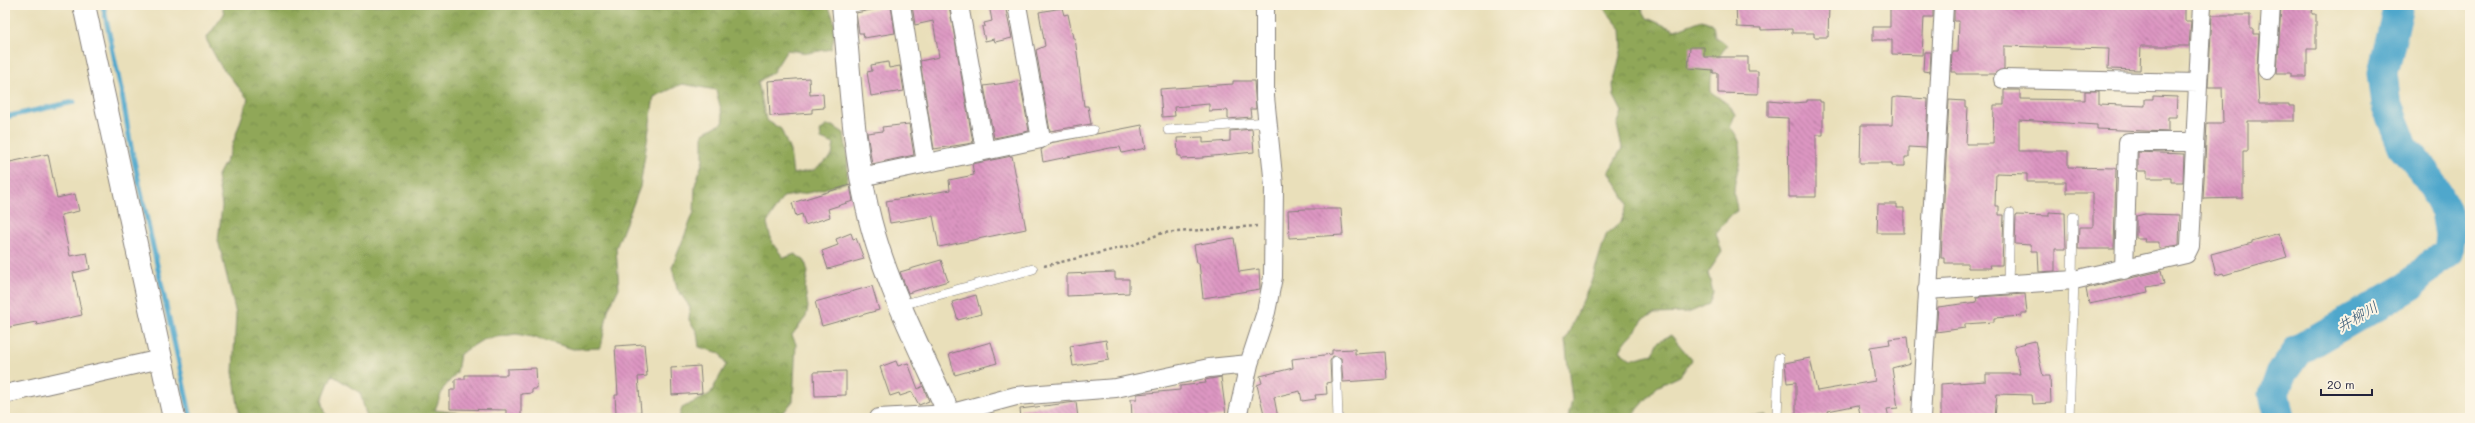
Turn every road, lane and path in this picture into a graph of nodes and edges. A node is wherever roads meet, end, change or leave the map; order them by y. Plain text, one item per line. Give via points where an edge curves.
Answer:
1 (84, 5) edge
2 (864, 5) edge
3 (901, 5) edge
4 (959, 5) edge
5 (1017, 5) edge
6 (1265, 5) edge
7 (1944, 5) edge
8 (2202, 5) edge
9 (2271, 5) edge
10 (843, 7) edge
11 (2267, 70) dead end
12 (2003, 79) dead end
13 (2198, 83) junction
14 (1267, 122) junction
15 (1093, 130) dead end
16 (1168, 130) dead end
17 (1041, 139) junction
18 (2195, 142) junction
19 (985, 150) junction
20 (926, 163) junction
21 (861, 177) junction
22 (2010, 213) dead end
23 (2073, 217) dead end
24 (1274, 225) junction
25 (1033, 269) joint
26 (2124, 270) junction
27 (2073, 280) junction
28 (2008, 285) junction
29 (1927, 290) junction
30 (901, 305) junction
31 (1779, 358) dead end
32 (161, 359) junction
33 (1336, 361) dead end
34 (1249, 364) junction
35 (5, 394) edge
36 (950, 416) edge
37 (174, 418) edge
38 (879, 418) edge
39 (1237, 418) edge
40 (1338, 418) edge
41 (1777, 418) edge
42 (1921, 418) edge
43 (2069, 418) edge

1 - 32 street
2 - 10 lane
3 - 20 street
4 - 19 street
5 - 17 street
6 - 14 street
7 - 29 street
8 - 13 street
9 - 11 street
10 - 21 street
12 - 13 street
13 - 18 street
14 - 16 lane
14 - 24 street via 1274,186
15 - 17 lane
17 - 19 street
18 - 26 street via 2190,246 2186,254
18 - 26 street via 2128,142
19 - 20 street
20 - 21 street
21 - 30 street via 867,208 885,268
22 - 28 lane
23 - 27 lane
24 - 25 path via 1162,233 1133,244
24 - 34 street via 1273,277 1266,312
25 - 30 lane
26 - 27 street
27 - 28 street
27 - 43 lane
28 - 29 street
29 - 42 street
30 - 36 street
31 - 41 lane
32 - 35 street
32 - 37 street
33 - 40 lane
34 - 36 street via 1209,368 1116,388 1016,396
34 - 39 street
36 - 38 street

